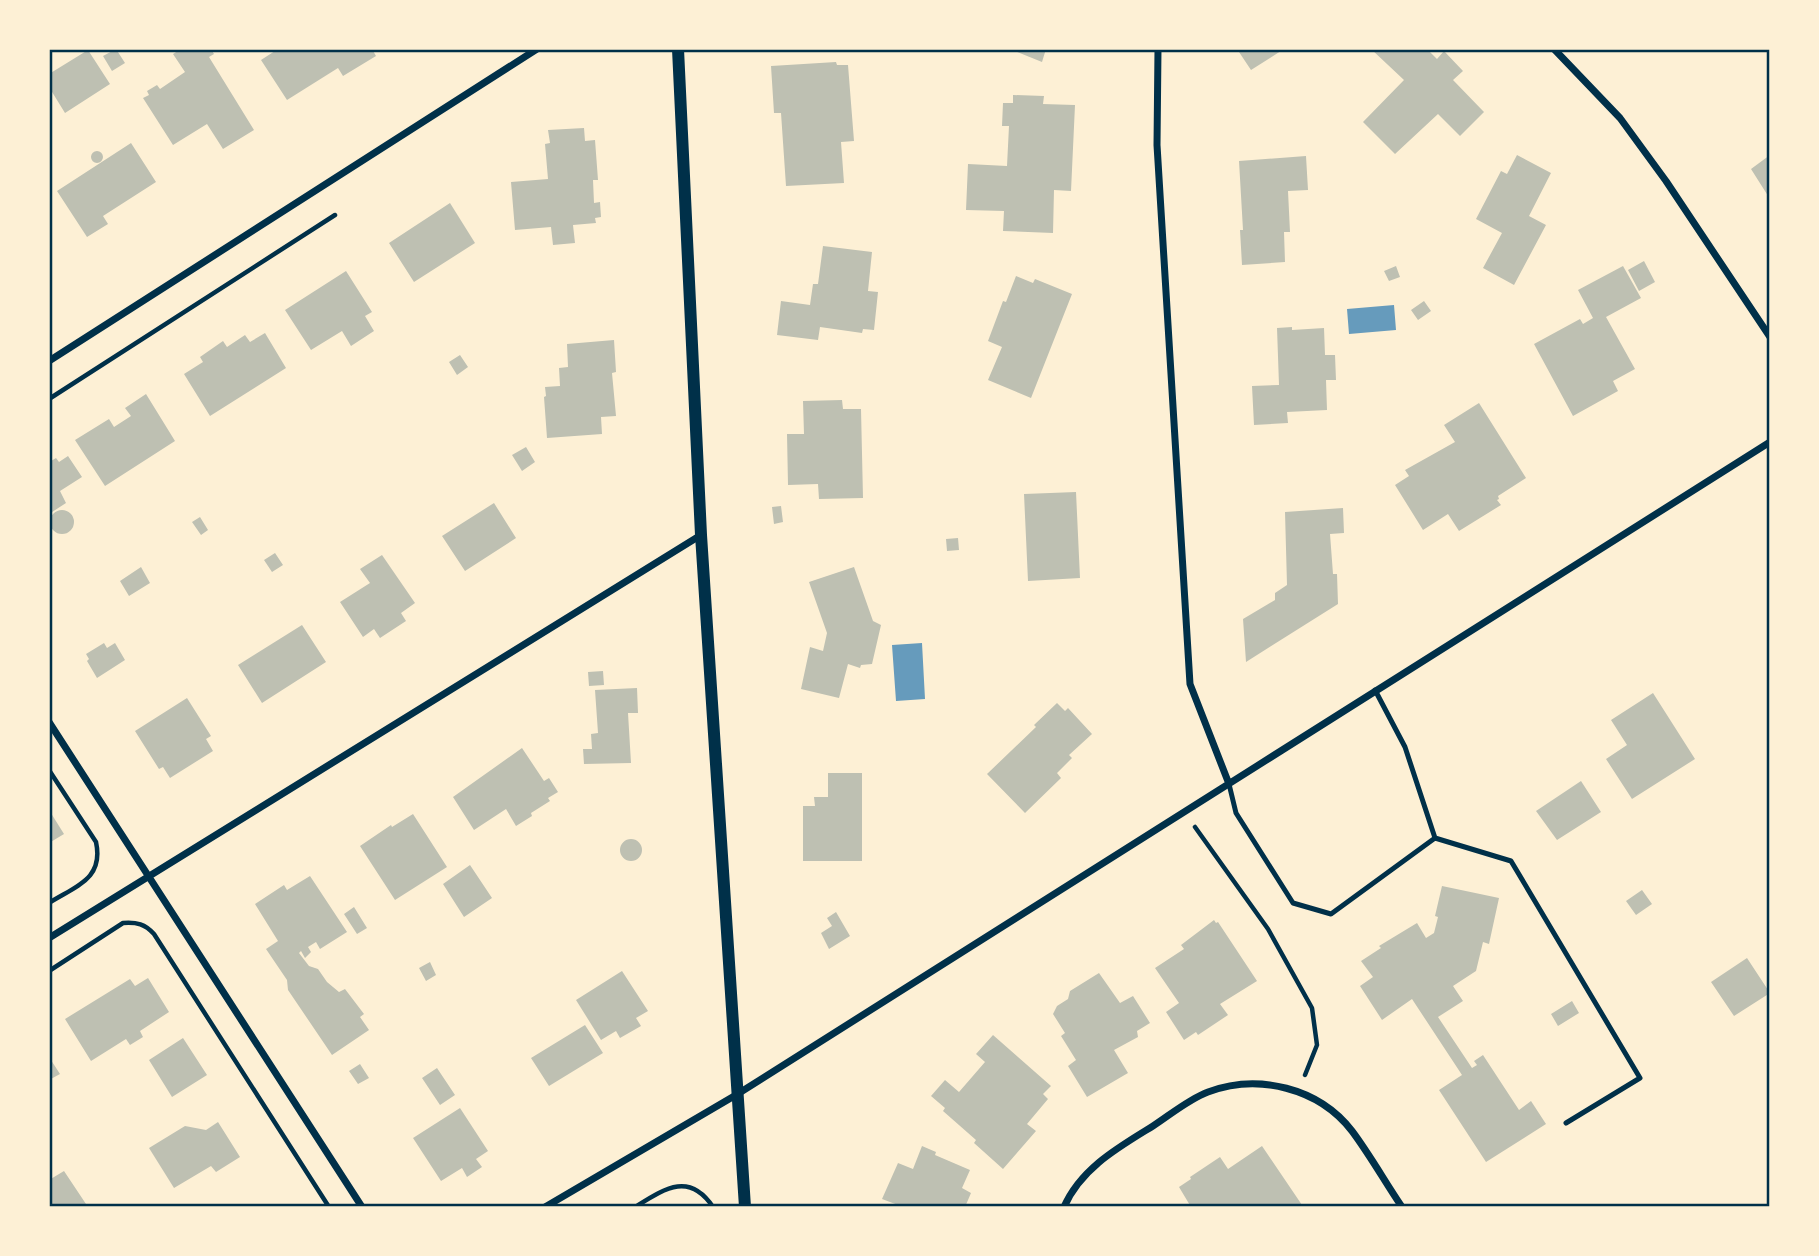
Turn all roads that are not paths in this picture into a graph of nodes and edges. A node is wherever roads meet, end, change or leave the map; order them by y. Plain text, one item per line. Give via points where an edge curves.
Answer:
1 (537, 49) edge
2 (678, 49) edge
3 (1158, 49) edge
4 (1554, 49) edge
5 (1770, 337) edge
6 (49, 361) edge
7 (1770, 442) edge
8 (701, 535) junction
9 (1375, 690) junction
10 (49, 722) edge
11 (1229, 785) junction
12 (1435, 838) junction
13 (148, 876) junction
14 (49, 938) edge
15 (736, 1095) junction
16 (1566, 1123) dead end
17 (362, 1207) edge
18 (545, 1207) edge
19 (745, 1207) edge
20 (1064, 1207) edge
21 (1402, 1207) edge

1 - 6 street
2 - 8 street
3 - 11 street via 1157,145 1190,684
4 - 5 street via 1620,118
7 - 9 street
8 - 13 street
8 - 15 street
9 - 11 street
9 - 12 lane via 1405,747
10 - 13 street
11 - 12 lane via 1236,813 1293,903 1331,914
11 - 15 street
12 - 16 lane via 1511,861 1640,1078
13 - 14 street
13 - 17 street
15 - 18 street
15 - 19 street
20 - 21 street via 1088,1172 1110,1153 1206,1093 1240,1084 1274,1085 1299,1092 1332,1111 1351,1130

